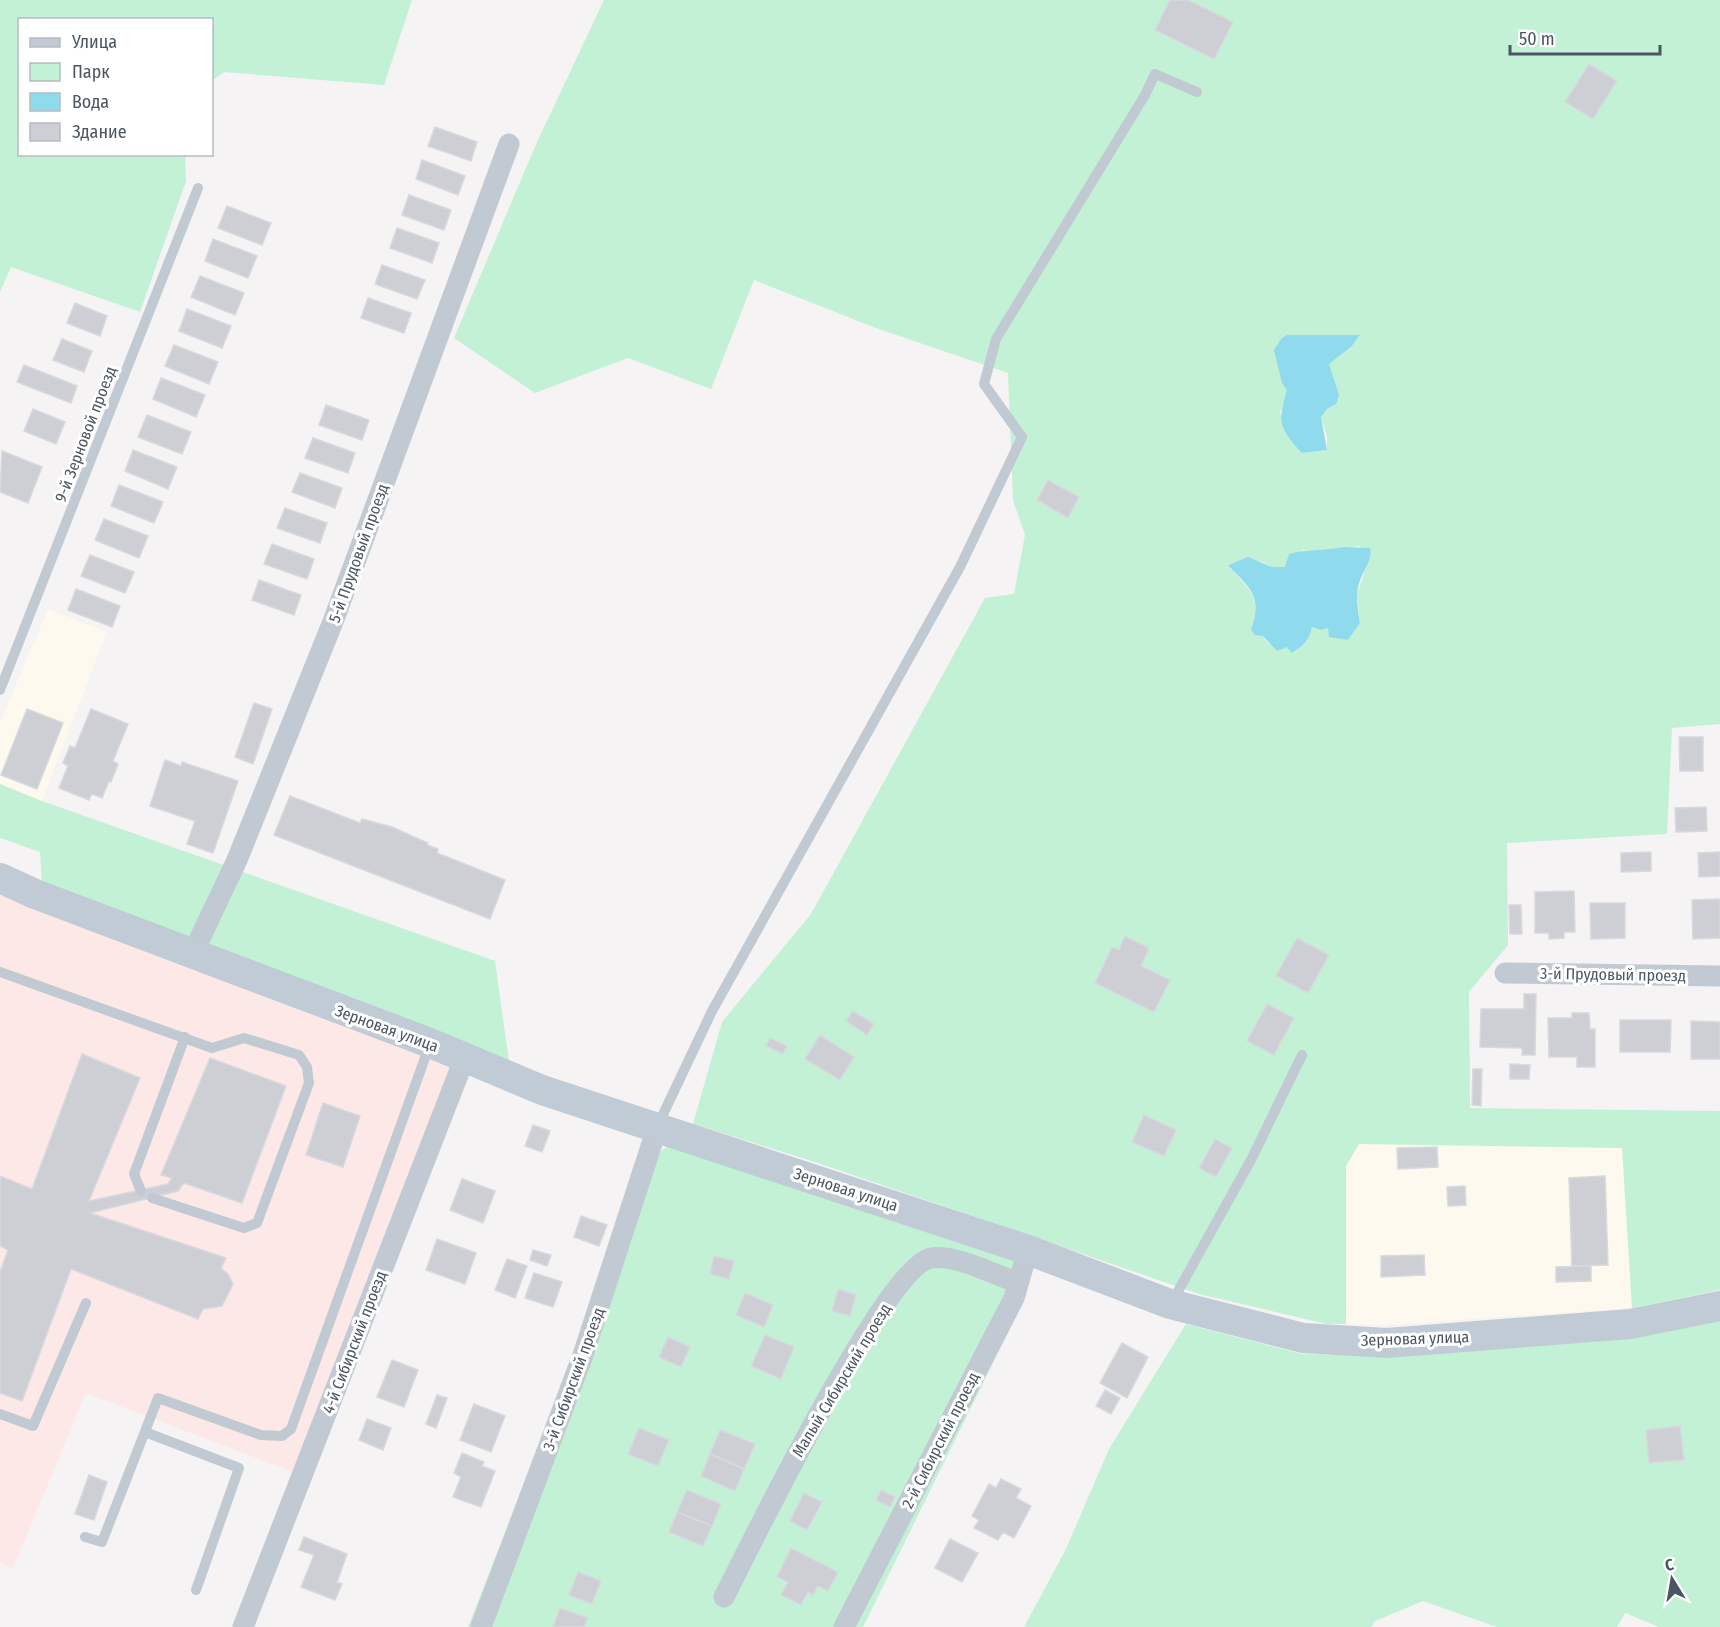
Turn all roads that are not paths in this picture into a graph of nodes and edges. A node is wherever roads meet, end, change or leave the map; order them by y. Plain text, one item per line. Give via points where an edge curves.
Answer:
1 (1197, 93) dead end
2 (509, 144) dead end
3 (198, 188) dead end
4 (0, 690) edge
5 (0, 878) edge
6 (192, 955) junction
7 (0, 972) edge
8 (1505, 973) dead end
9 (1720, 976) edge
10 (184, 1037) junction
11 (430, 1043) junction
12 (1302, 1055) dead end
13 (465, 1057) junction
14 (657, 1128) junction
15 (141, 1191) dead end
16 (152, 1198) dead end
17 (1028, 1250) junction
18 (1018, 1283) junction
19 (86, 1303) dead end
20 (1170, 1304) junction
21 (1720, 1306) edge
22 (0, 1414) edge
23 (145, 1432) junction
24 (85, 1537) dead end
25 (196, 1590) dead end
26 (724, 1597) dead end
27 (243, 1627) edge
28 (481, 1627) edge
29 (844, 1627) edge

1 - 14 lane via 1155,74 996,339 984,384 1022,437 960,567 712,1011
2 - 6 street, 5-й Прудовый проезд via 334,619 237,860
3 - 4 lane, 9-й Зерновой проезд
5 - 6 street, Зерновая улица
6 - 11 street, Зерновая улица
7 - 10 lane
8 - 9 street, 3-й Прудовый проезд
10 - 15 lane via 134,1174
10 - 16 lane via 212,1048 244,1038 299,1056 307,1067 309,1083 257,1223 244,1228
11 - 13 street, Зерновая улица
11 - 23 lane via 291,1429 282,1436 261,1436 158,1398
12 - 20 lane via 1252,1158
13 - 14 street, Зерновая улица via 542,1090
13 - 27 street, 4-й Сибирский проезд
14 - 17 street, Зерновая улица
14 - 28 street, 3-й Сибирский проезд via 584,1355
17 - 18 street, 2-й Сибирский проезд
17 - 20 street, Зерновая улица
18 - 26 street, Малый Сибирский проезд via 949,1258 931,1258 916,1265 894,1291 815,1419
18 - 29 street, 2-й Сибирский проезд via 1014,1298
19 - 22 lane via 33,1425
20 - 21 street, Зерновая улица via 1303,1338 1387,1342 1630,1324
23 - 24 lane via 102,1542
23 - 25 lane via 239,1468

